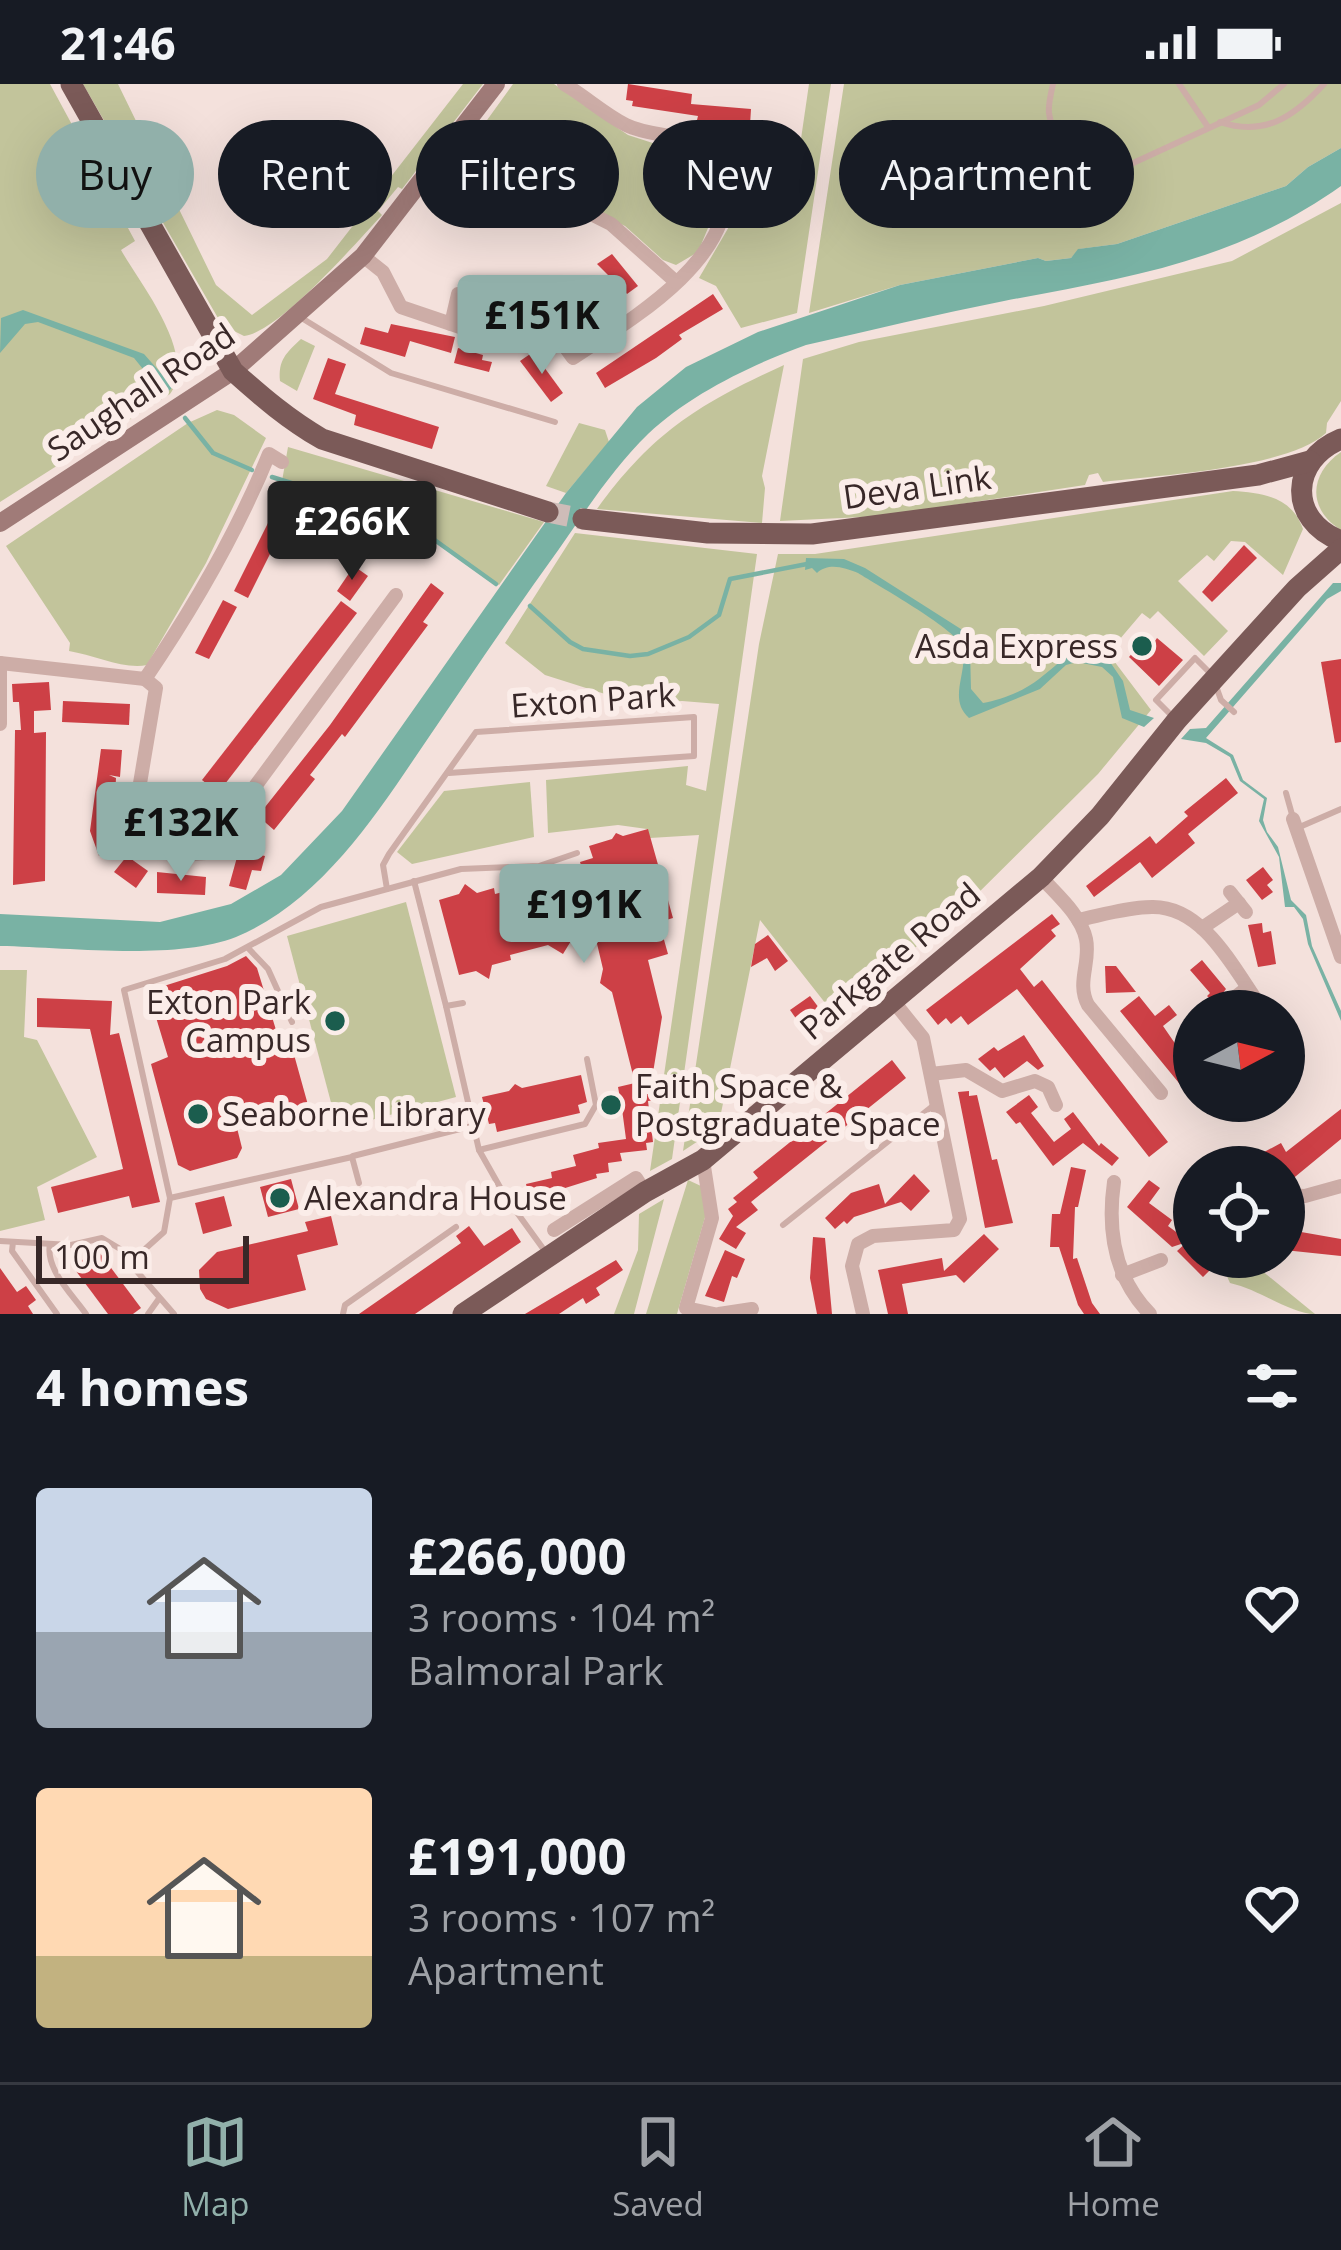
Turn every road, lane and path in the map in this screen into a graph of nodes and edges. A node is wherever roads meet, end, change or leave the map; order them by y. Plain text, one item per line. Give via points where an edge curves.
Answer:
1 (71, 84) edge
2 (496, 84) edge
3 (564, 84) edge
4 (1052, 84) edge
5 (1179, 84) edge
6 (1284, 84) edge
7 (1324, 84) edge
8 (585, 89) edge
9 (1220, 122) junction
10 (1208, 127) junction
11 (615, 228) edge
12 (363, 256) junction
13 (676, 282) junction
14 (458, 294) dead end
15 (297, 315) junction
16 (566, 347) dead end
17 (233, 371) junction
18 (555, 422) dead end
19 (1340, 438) edge
20 (1310, 461) junction
21 (282, 462) dead end
22 (1258, 475) junction
23 (1304, 505) junction
24 (548, 512) tunnel mouth
25 (583, 519) tunnel mouth
26 (0, 524) edge
27 (1317, 527) junction
28 (1341, 545) edge
29 (1297, 588) junction
30 (396, 595) dead end
31 (372, 598) dead end
32 (386, 609) junction
33 (0, 663) edge
34 (145, 679) junction
35 (1218, 685) junction
36 (1234, 712) dead end
37 (0, 724) edge
38 (449, 773) junction
39 (1286, 793) dead end
40 (1341, 809) edge
41 (1294, 824) junction
42 (577, 853) dead end
43 (1041, 877) junction
44 (414, 881) junction
45 (387, 889) junction
46 (1238, 903) dead end
47 (1078, 920) junction
48 (1202, 928) junction
49 (249, 949) junction
50 (1341, 957) edge
51 (1247, 988) joint
52 (1244, 990) edge
53 (894, 1002) junction
54 (463, 1003) dead end
55 (446, 1006) junction
56 (292, 1022) dead end
57 (587, 1059) dead end
58 (931, 1074) junction
59 (1161, 1094) dead end
60 (937, 1102) junction
61 (1056, 1105) dead end
62 (472, 1126) junction
63 (479, 1150) junction
64 (352, 1156) junction
65 (703, 1160) junction
66 (1114, 1182) dead end
67 (359, 1183) dead end
68 (1341, 1186) edge
69 (645, 1192) junction
70 (1305, 1196) edge
71 (170, 1198) junction
72 (782, 1226) dead end
73 (456, 1227) dead end
74 (554, 1230) dead end
75 (0, 1241) edge
76 (13, 1241) junction
77 (50, 1244) junction
78 (550, 1257) junction
79 (135, 1258) junction
80 (1161, 1260) dead end
81 (1122, 1275) junction
82 (158, 1300) junction
83 (752, 1309) dead end
84 (57, 1314) edge
85 (86, 1314) edge
86 (148, 1314) edge
87 (174, 1314) edge
88 (343, 1314) edge
89 (463, 1314) edge
90 (717, 1314) edge
91 (862, 1314) edge
92 (1150, 1314) edge

1 - 17 main road
2 - 12 street, Saughall Road
3 - 8 street
4 - 10 lane via 1048,113 1088,172 1105,176
5 - 10 lane
6 - 9 lane
7 - 9 lane via 1274,125 1244,130
8 - 13 street via 626,125 705,147 723,169 726,197 710,245
9 - 10 lane
11 - 13 street
12 - 14 street via 383,272 400,307 458,326
12 - 15 street, Saughall Road
13 - 16 street via 573,358
15 - 17 street, Saughall Road
15 - 18 lane via 391,373
17 - 24 main road via 322,439
17 - 26 street, Saughall Road
19 - 20 main road
20 - 22 main road, Deva Link
20 - 23 main road
21 - 34 street via 269,454 201,596
22 - 23 main road
22 - 25 main road, Deva Link via 812,534
23 - 27 main road
27 - 28 main road
27 - 29 main road, Parkgate Road
28 - 29 main road, Parkgate Road
29 - 35 main road, Parkgate Road
30 - 32 street
31 - 32 street
32 - 34 street via 206,853 157,851 133,825 156,688
33 - 34 street
33 - 37 street
35 - 36 lane
35 - 43 main road, Parkgate Road via 1177,720
38 - 38 lane, Exton Park via 476,732 694,718 694,755
38 - 45 lane, Exton Park via 383,865
39 - 41 lane
40 - 41 lane
41 - 50 street
42 - 44 lane via 538,866 490,865
43 - 47 street
43 - 53 main road, Parkgate Road
44 - 45 lane
44 - 55 lane
45 - 49 lane via 311,910
46 - 48 street
47 - 48 street via 1150,906
47 - 59 street via 1086,937 1083,996
48 - 51 street
49 - 56 lane via 268,969
49 - 71 lane via 124,990
51 - 52 street
53 - 58 street via 923,1039
53 - 65 main road, Parkgate Road
54 - 55 lane
55 - 62 lane
57 - 63 lane via 596,1105 585,1124
58 - 60 street
58 - 61 street via 966,1070 1002,1091 1035,1081
60 - 72 lane
60 - 91 street via 960,1219 954,1230 858,1244 852,1266
62 - 63 lane
62 - 64 lane
63 - 78 lane
64 - 67 lane
64 - 71 lane
65 - 69 main road, Parkgate Road
65 - 90 street via 712,1218 686,1308
66 - 81 street via 1112,1242
68 - 70 street
69 - 74 street via 636,1178
69 - 78 main road, Parkgate Road
71 - 79 lane via 164,1232
73 - 88 lane
75 - 76 lane
76 - 77 lane
76 - 84 lane via 12,1251
77 - 79 lane via 103,1238
77 - 85 lane via 53,1268
78 - 89 main road, Parkgate Road
79 - 82 lane
80 - 81 street
81 - 92 street
82 - 86 lane
82 - 87 lane
83 - 90 street

